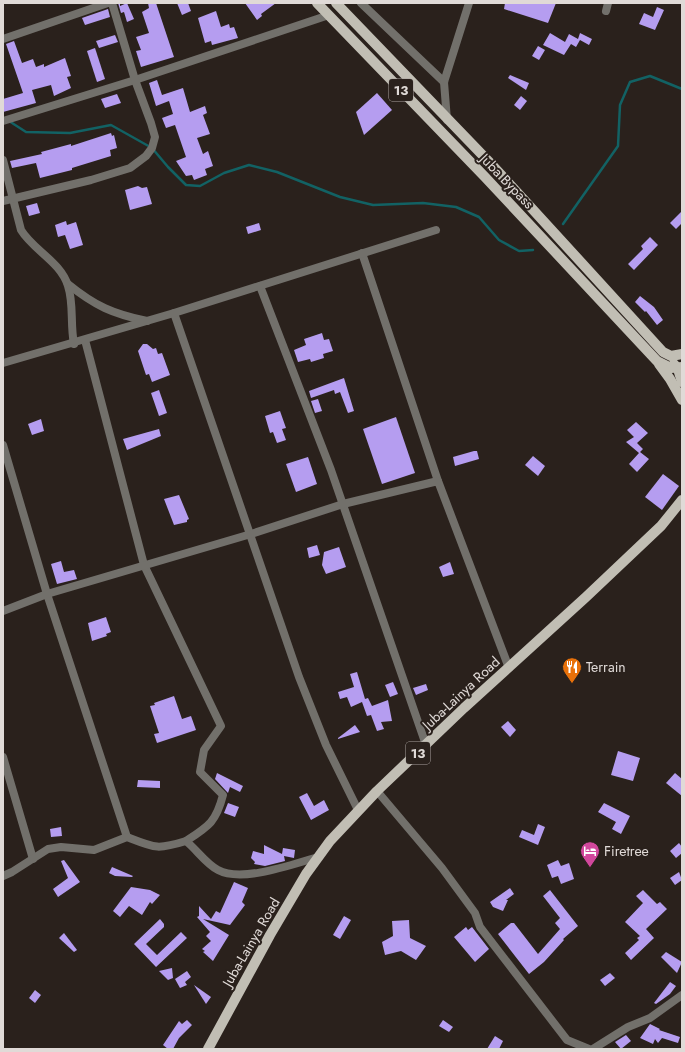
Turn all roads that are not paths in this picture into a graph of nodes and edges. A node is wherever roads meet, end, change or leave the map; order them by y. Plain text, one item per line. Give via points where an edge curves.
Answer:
1 (108, 3) edge
2 (112, 3) edge
3 (317, 3) edge
4 (336, 3) edge
5 (361, 3) edge
6 (469, 3) edge
7 (329, 16) junction
8 (3, 39) edge
9 (135, 80) junction
10 (444, 82) junction
11 (447, 120) junction
12 (3, 121) edge
13 (3, 160) edge
14 (13, 198) junction
15 (3, 201) edge
16 (436, 230) dead end
17 (362, 253) junction
18 (68, 284) junction
19 (260, 286) junction
20 (174, 313) junction
21 (148, 321) junction
22 (85, 340) junction
23 (74, 344) junction
24 (663, 352) junction
25 (682, 354) edge
26 (657, 361) junction
27 (3, 363) edge
28 (680, 368) edge
29 (682, 382) edge
30 (682, 400) edge
31 (3, 445) edge
32 (438, 480) junction
33 (682, 500) edge
34 (343, 504) junction
35 (251, 534) junction
36 (144, 565) junction
37 (47, 594) junction
38 (3, 611) edge
39 (509, 668) junction
40 (426, 745) junction
41 (3, 758) edge
42 (377, 791) junction
43 (358, 810) junction
44 (128, 837) junction
45 (186, 841) junction
46 (318, 857) junction
47 (33, 859) junction
48 (3, 876) edge
49 (682, 995) edge
50 (208, 1049) edge
51 (589, 1049) edge
52 (593, 1049) edge

1 - 8 street
2 - 9 street
3 - 7 main road, Juba Bypass / 13
4 - 11 main road, Juba Bypass
5 - 10 street
6 - 10 street
7 - 9 street
7 - 26 main road, Juba Bypass / 13 via 485,177
9 - 12 street
9 - 14 street via 154,137 152,148 146,156 130,168
10 - 11 street
11 - 24 main road, Juba Bypass via 494,167
13 - 14 street
14 - 15 street
14 - 18 street via 18,221 26,238 58,269
16 - 17 street
17 - 19 street
17 - 32 street
18 - 21 street via 84,297 119,315
18 - 23 street
19 - 20 street
19 - 34 street
20 - 21 street
20 - 35 street
21 - 22 street
22 - 23 street
22 - 36 street
23 - 27 street
24 - 25 main road via 671,356
24 - 28 main road
26 - 28 main road, Juba Bypass via 665,366
26 - 30 main road
28 - 29 main road
31 - 37 street
32 - 34 street
32 - 39 street
33 - 39 main road, Juba-Lainya Road / 13 via 656,531
34 - 35 street
34 - 40 street
35 - 36 street
35 - 43 street via 298,677 326,745
36 - 37 street
36 - 45 street via 221,726 204,750 200,772 223,795 220,806 208,827
37 - 38 street
37 - 44 street
39 - 40 main road, Juba-Lainya Road / 13
40 - 42 main road, Juba-Lainya Road / 13
41 - 47 street
42 - 43 main road, Juba-Lainya Road / 13
42 - 51 street via 442,868 475,913 480,927 567,1040
43 - 46 main road, Juba-Lainya Road / 13
44 - 45 street via 154,848
44 - 47 street via 94,850 62,847 48,849
45 - 46 street via 219,871 237,874 270,871
46 - 50 main road, Juba-Lainya Road / 13 via 270,935
47 - 48 street
49 - 52 street via 650,1018 628,1027

